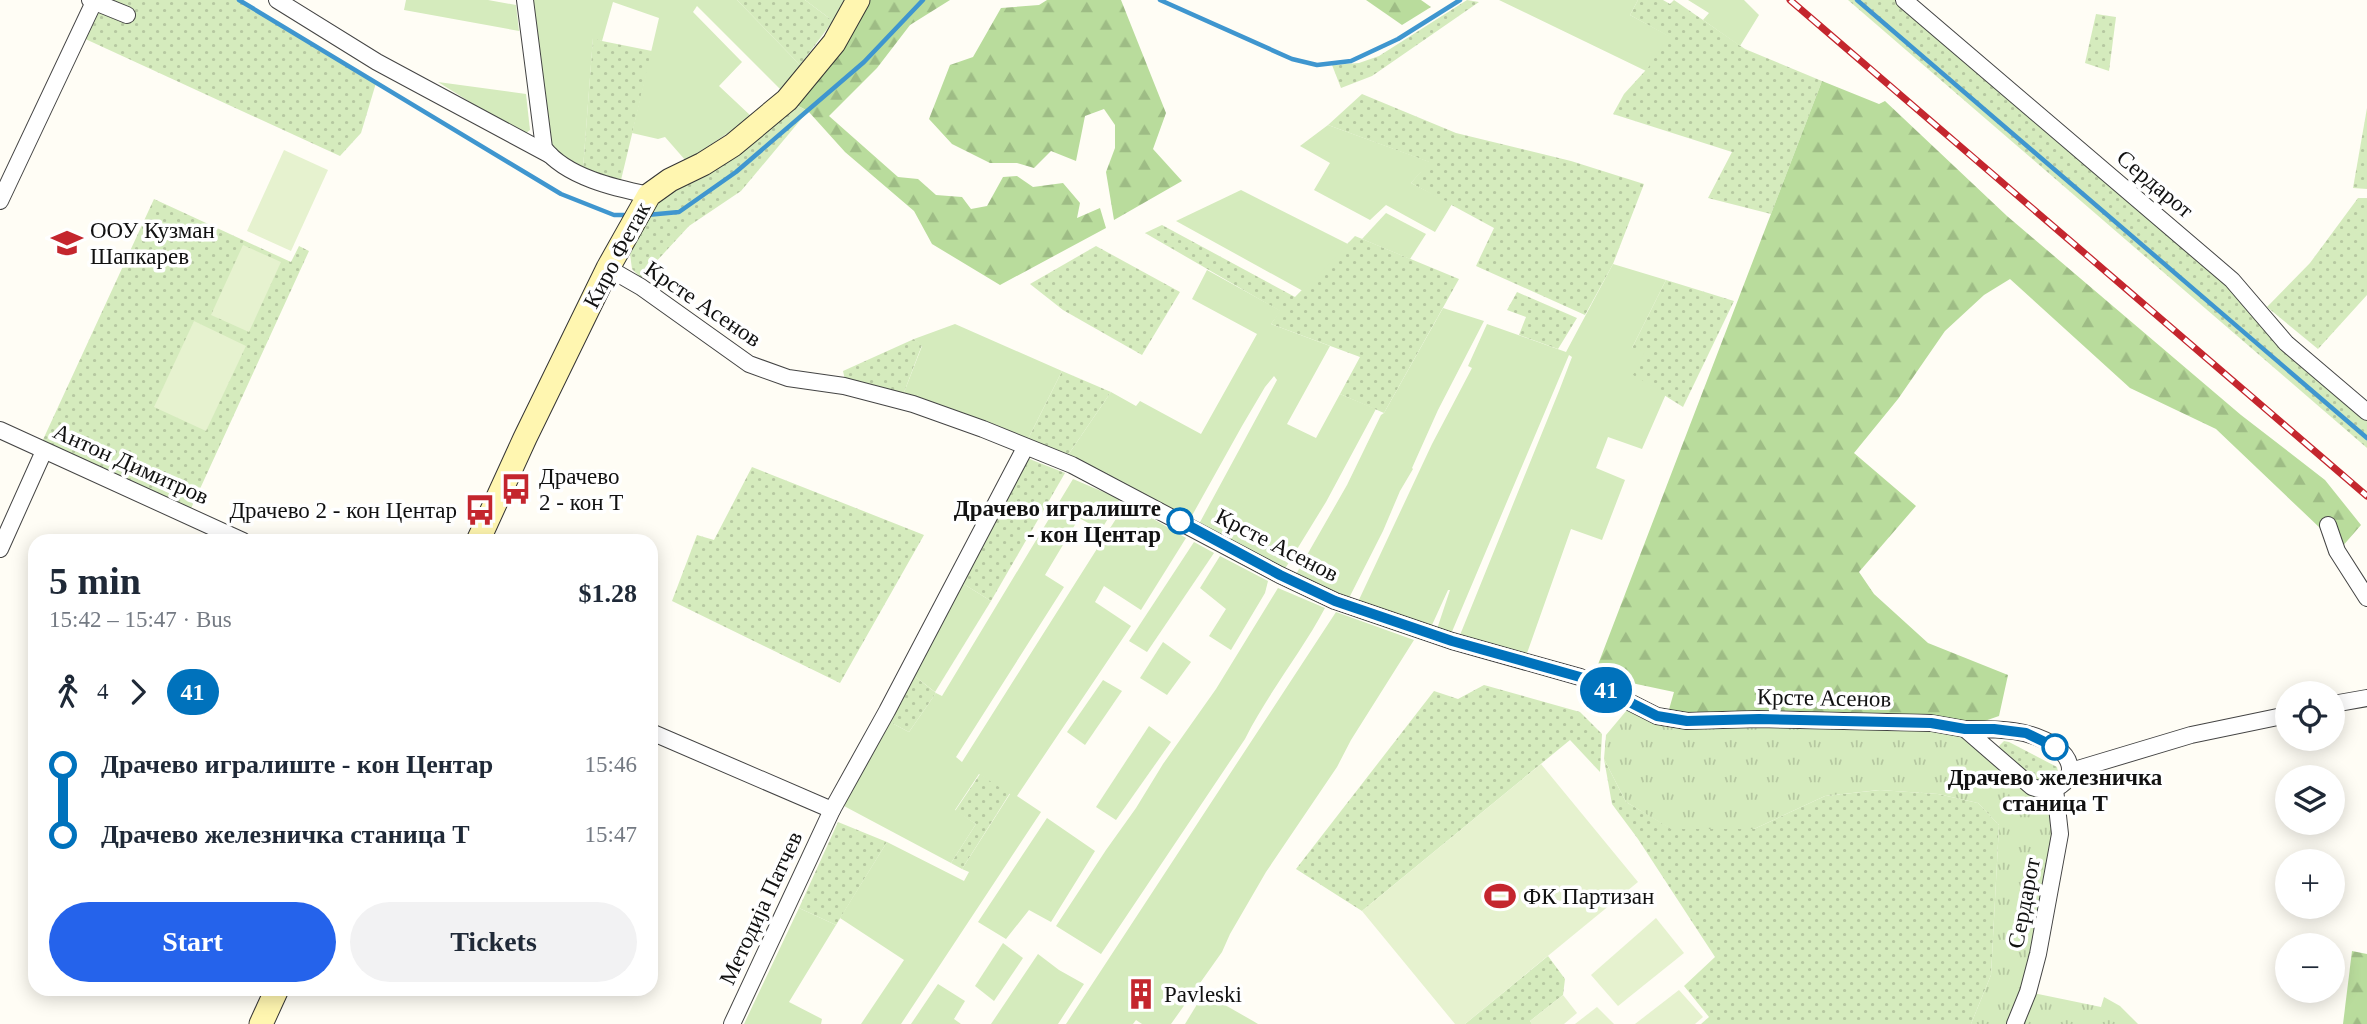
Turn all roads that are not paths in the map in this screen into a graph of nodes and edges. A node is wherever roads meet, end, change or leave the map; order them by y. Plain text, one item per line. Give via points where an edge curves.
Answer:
1 (277, 0) edge
2 (525, 0) edge
3 (858, 0) edge
4 (1904, 0) edge
5 (92, 1) edge
6 (127, 15) dead end
7 (550, 155) junction
8 (649, 195) junction
9 (0, 201) edge
10 (608, 268) junction
11 (2367, 412) edge
12 (0, 430) edge
13 (1025, 448) junction
14 (44, 451) junction
15 (2328, 524) dead end
16 (228, 534) edge
17 (481, 534) edge
18 (0, 549) edge
19 (2367, 598) edge
20 (2367, 698) edge
21 (2345, 702) edge
22 (2275, 718) edge
23 (1965, 729) junction
24 (658, 735) edge
25 (2071, 771) junction
26 (2055, 789) junction
27 (832, 810) junction
28 (274, 996) edge
29 (261, 1024) edge
30 (732, 1024) edge
31 (2015, 1024) edge

1 - 7 street via 377,62
2 - 7 street via 542,141
3 - 8 main road, Киро Фетак via 834,43 787,100 733,145
4 - 11 street, Сердарот via 2232,280 2286,343
5 - 6 street
5 - 9 street
7 - 8 street via 602,184
8 - 10 main road, Киро Фетак
10 - 13 street, Крсте Асенов via 749,364 788,378 844,386 913,404
10 - 17 main road, Киро Фетак
12 - 14 street, Антон Димитров
13 - 23 street, Крсте Асенов via 1073,465 1335,601 1452,641 1580,677 1657,716 1687,721 1931,723
13 - 27 street, Методија Патчев
14 - 16 street, Антон Димитров
14 - 18 street
15 - 19 street via 2337,551
20 - 21 street
22 - 25 street via 2191,735
23 - 25 street, Крсте Асенов via 2026,733 2055,747
23 - 26 street via 2032,787
24 - 27 street
25 - 26 street
26 - 31 street, Сердарот via 2060,834 2038,954
27 - 30 street, Методија Патчев
28 - 29 main road

